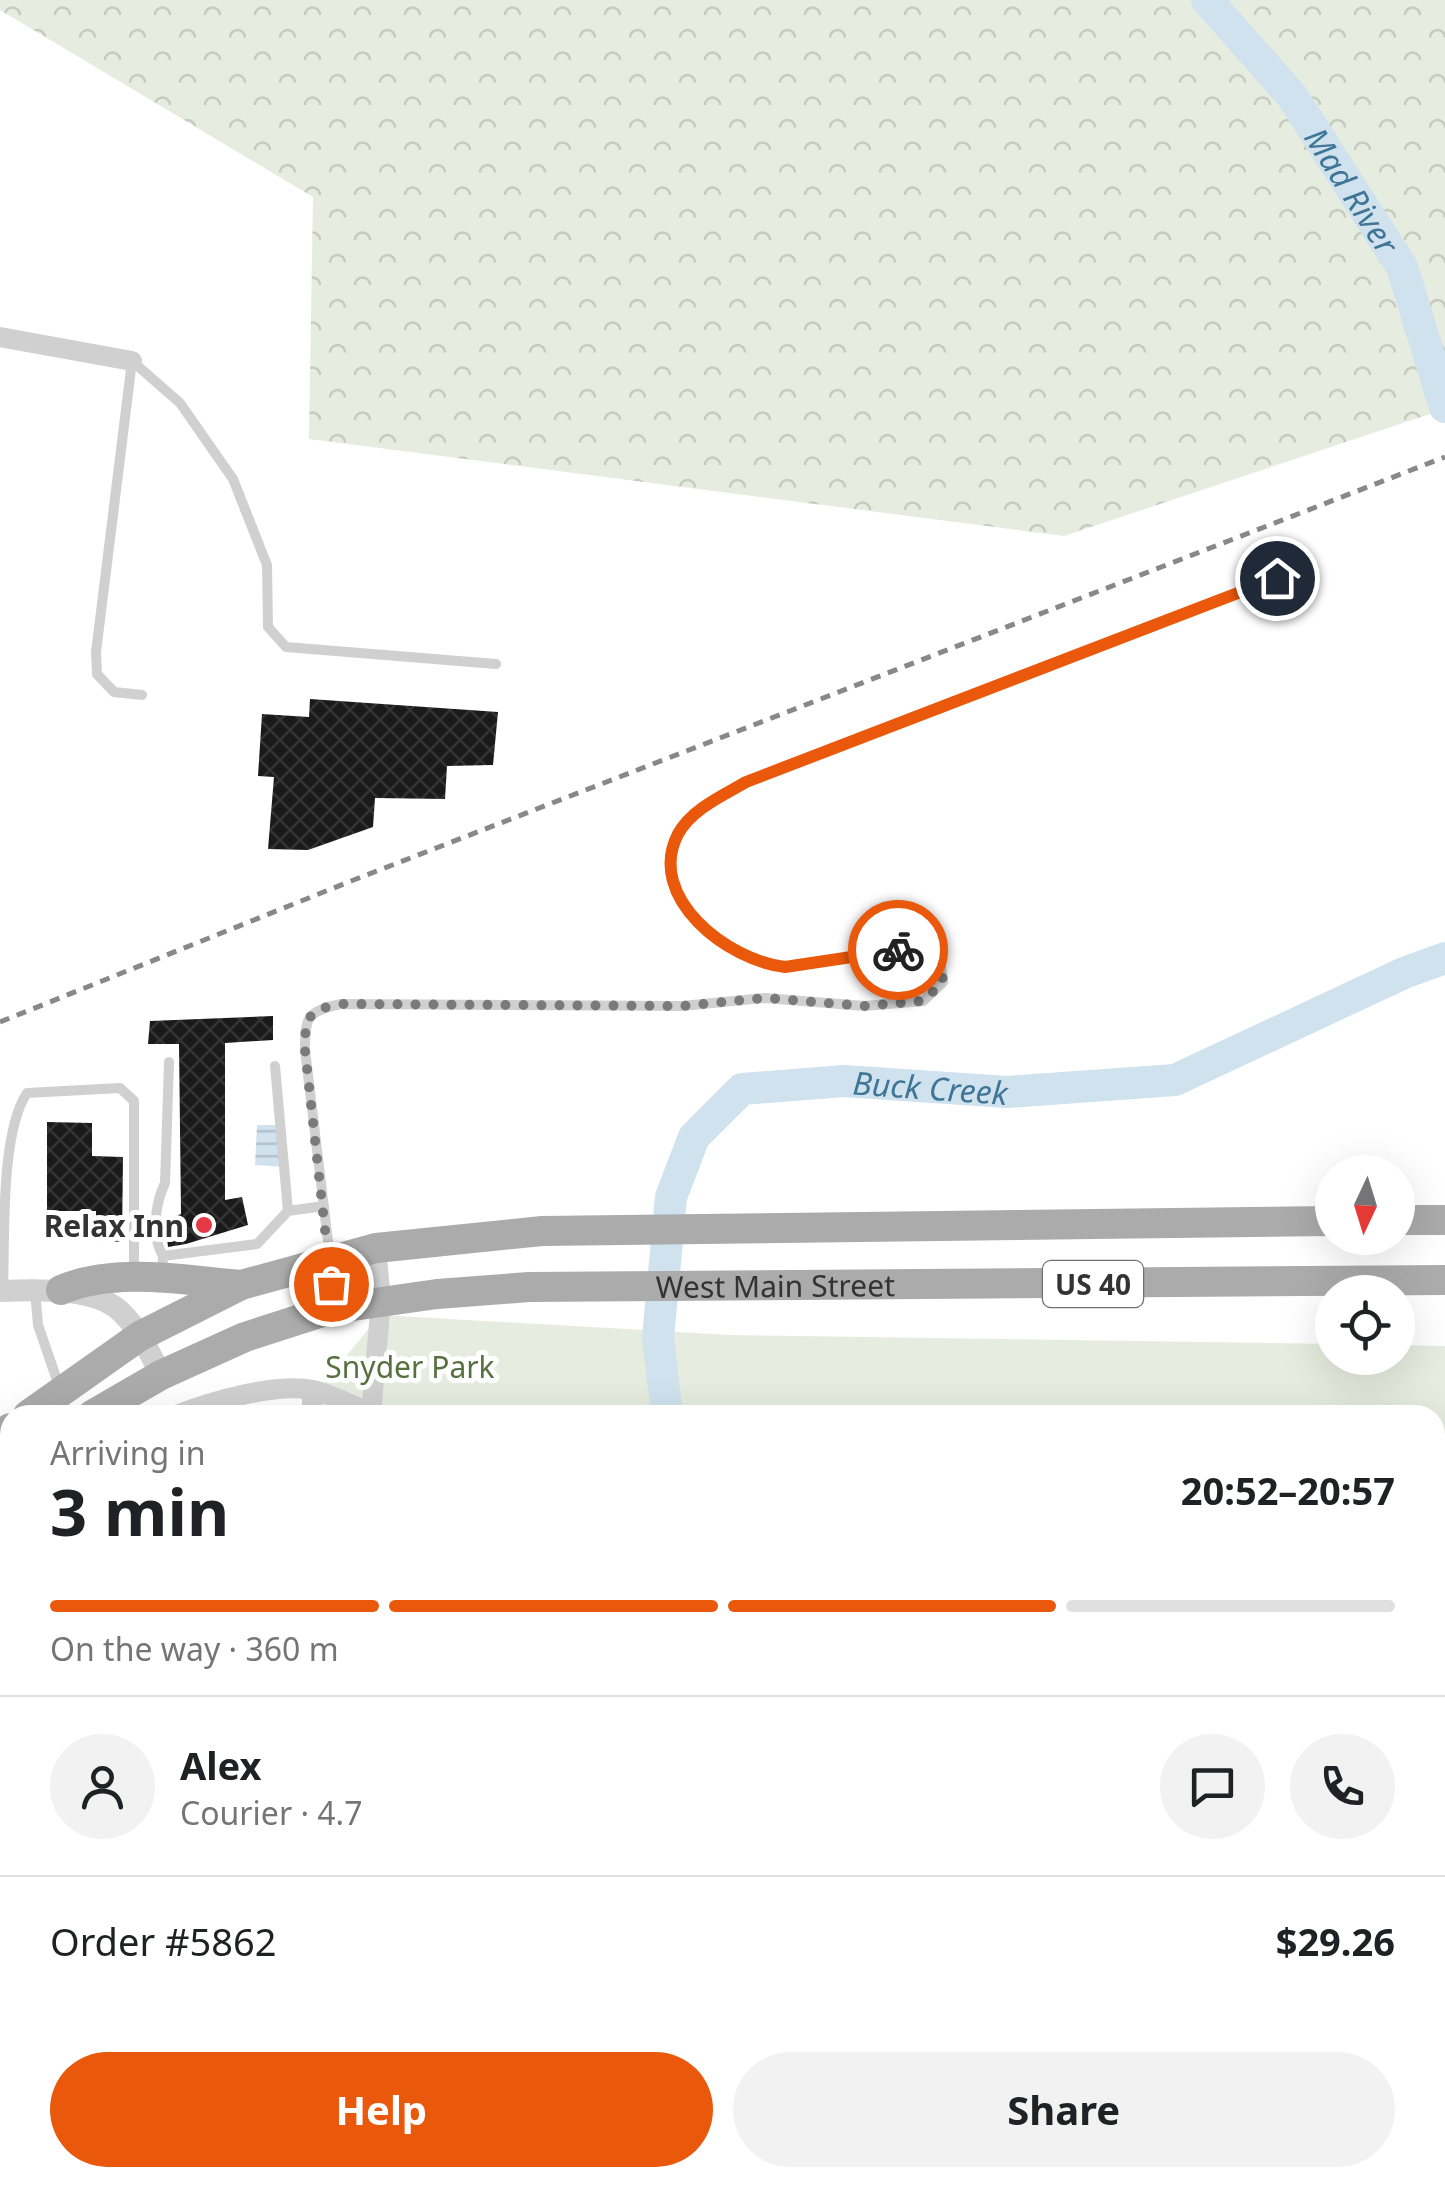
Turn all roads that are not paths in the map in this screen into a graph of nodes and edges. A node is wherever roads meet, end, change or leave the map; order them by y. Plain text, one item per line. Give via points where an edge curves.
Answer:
1 (0, 336) edge
2 (132, 362) junction
3 (1277, 578) dead end
4 (496, 664) dead end
5 (142, 695) dead end
6 (169, 1062) dead end
7 (275, 1066) dead end
8 (324, 1206) junction
9 (288, 1211) junction
10 (1415, 1220) edge
11 (1445, 1220) edge
12 (1315, 1221) edge
13 (376, 1248) junction
14 (330, 1258) junction
15 (153, 1271) junction
16 (1445, 1280) edge
17 (241, 1285) junction
18 (48, 1290) junction
19 (2, 1291) edge
20 (381, 1300) junction
21 (332, 1309) junction
22 (140, 1336) junction
23 (161, 1375) junction
24 (312, 1390) junction
25 (61, 1391) junction
26 (42, 1405) edge
27 (109, 1405) edge
28 (211, 1405) edge
29 (312, 1405) edge
30 (349, 1405) edge
31 (372, 1405) edge

1 - 2 street
2 - 4 lane via 180,403 233,479 266,565 268,627 286,647
2 - 5 lane via 96,664 114,692
3 - 8 lane via 746,782 704,807 679,832 673,884 712,934 749,957 785,967 928,946 940,958 943,982 923,1001 341,1004 316,1011 307,1018 305,1050
6 - 15 lane via 166,1184 159,1196
7 - 9 lane
8 - 9 lane
8 - 14 lane
9 - 15 lane via 257,1244
10 - 11 main road
12 - 13 main road, West Main Street / US 40 via 523,1233
13 - 14 main road, West Main Street / US 40
13 - 20 street
14 - 17 main road, West Main Street / US 40
14 - 21 lane
15 - 17 main road
15 - 18 main road
15 - 19 lane via 134,1100 120,1088 27,1093 18,1104 6,1160
16 - 20 main road, West Main Street / US 40 via 529,1287
17 - 22 main road, West Main Street / US 40
18 - 19 street
18 - 22 street via 121,1310
18 - 25 lane via 38,1325
20 - 21 main road, West Main Street / US 40
20 - 31 street
21 - 23 main road, West Main Street / US 40
22 - 23 street
22 - 25 main road, US 40
23 - 27 main road, US 40
24 - 28 street
24 - 29 street
24 - 30 street
25 - 26 main road, US 40

